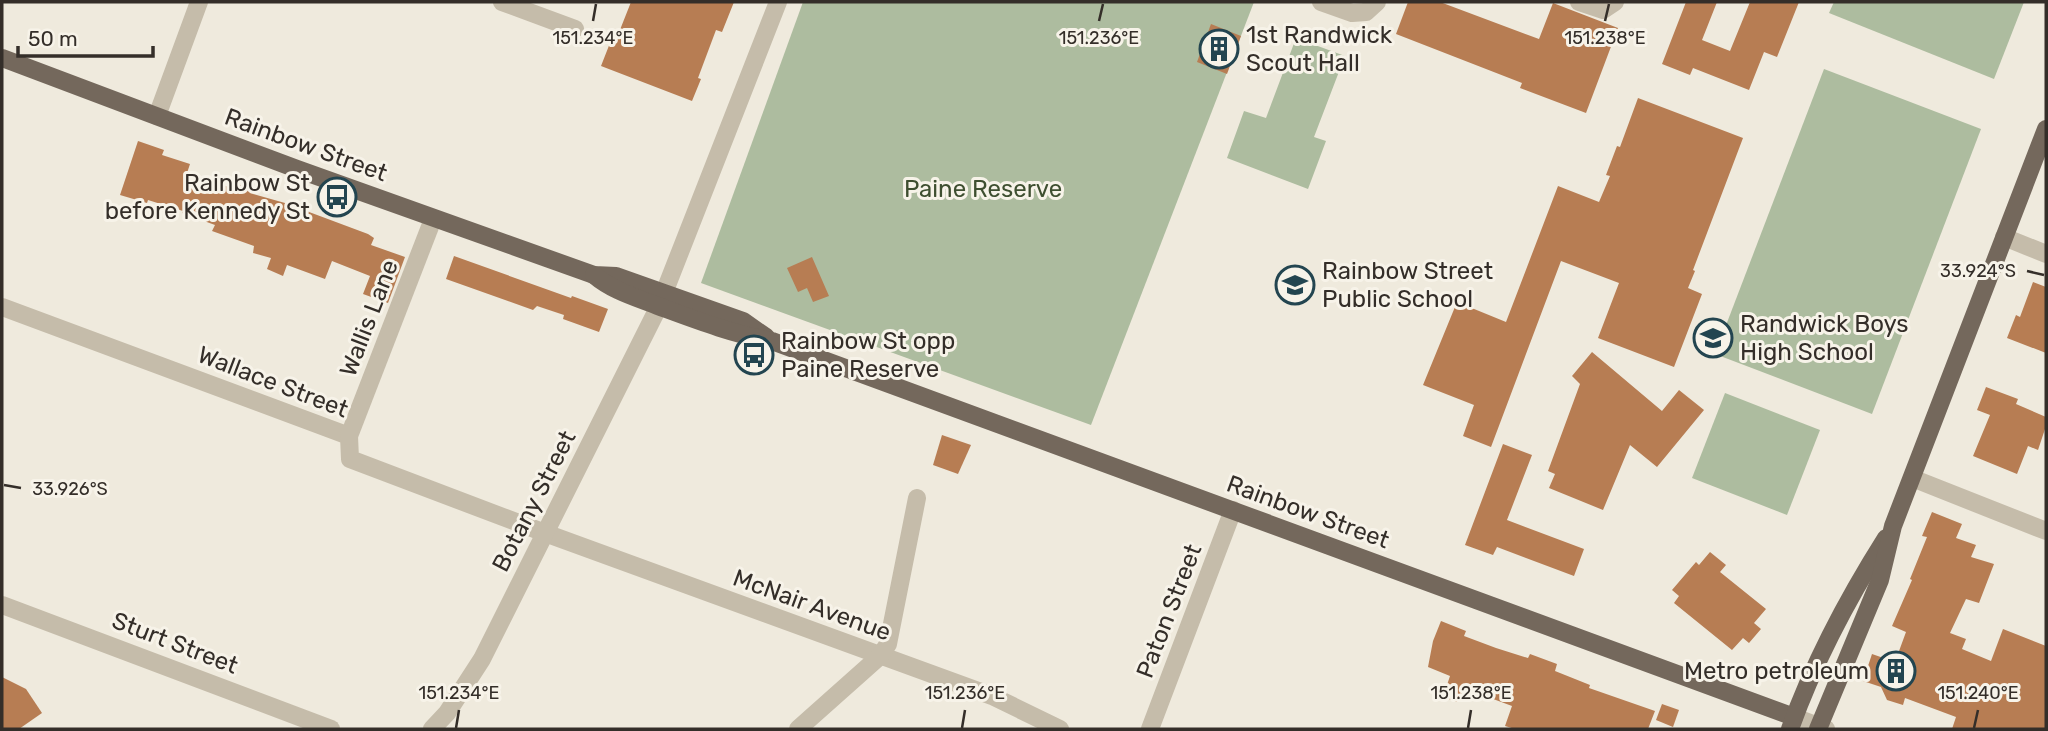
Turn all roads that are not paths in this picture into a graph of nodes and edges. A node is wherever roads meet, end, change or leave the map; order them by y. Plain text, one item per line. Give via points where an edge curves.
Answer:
1 (199, 2) edge
2 (502, 2) edge
3 (778, 2) edge
4 (1321, 2) edge
5 (1579, 2) edge
6 (1615, 2) edge
7 (1372, 7) edge
8 (575, 29) dead end
9 (2, 58) edge
10 (157, 116) junction
11 (2046, 129) edge
12 (433, 219) junction
13 (2004, 237) junction
14 (2046, 254) edge
15 (661, 300) junction
16 (2, 307) edge
17 (349, 436) junction
18 (1912, 478) junction
19 (917, 498) dead end
20 (1233, 510) junction
21 (1894, 526) junction
22 (2046, 531) edge
23 (545, 533) junction
24 (2, 605) edge
25 (880, 656) junction
26 (445, 721) edge
27 (1792, 723) edge
28 (1821, 728) edge
29 (331, 729) edge
30 (432, 729) edge
31 (798, 729) edge
32 (1060, 729) edge
33 (1150, 729) edge

1 - 10 street
2 - 8 street
3 - 15 street, Botany Street
4 - 7 street via 1352,13
5 - 6 street via 1603,10
9 - 10 main road, Rainbow Street
10 - 12 main road, Rainbow Street
11 - 13 main road
12 - 15 main road, Rainbow Street via 594,275 616,276
12 - 17 street, Wallis Lane
13 - 14 street
13 - 18 main road
15 - 20 main road, Rainbow Street via 738,335 772,341
15 - 23 street, Botany Street
16 - 17 street, Wallace Street
17 - 23 street, Wallace Street via 350,459
18 - 21 main road
18 - 22 street
19 - 25 street via 888,644
20 - 27 main road, Rainbow Street
20 - 33 street, Paton Street
21 - 27 main road via 1811,673
21 - 28 main road via 1880,580
23 - 25 street, McNair Avenue
23 - 26 street, Botany Street via 482,659
24 - 29 street, Sturt Street
25 - 31 street
25 - 32 street, McNair Avenue via 992,696
26 - 30 street, Botany Street
27 - 28 street, Rainbow Street

